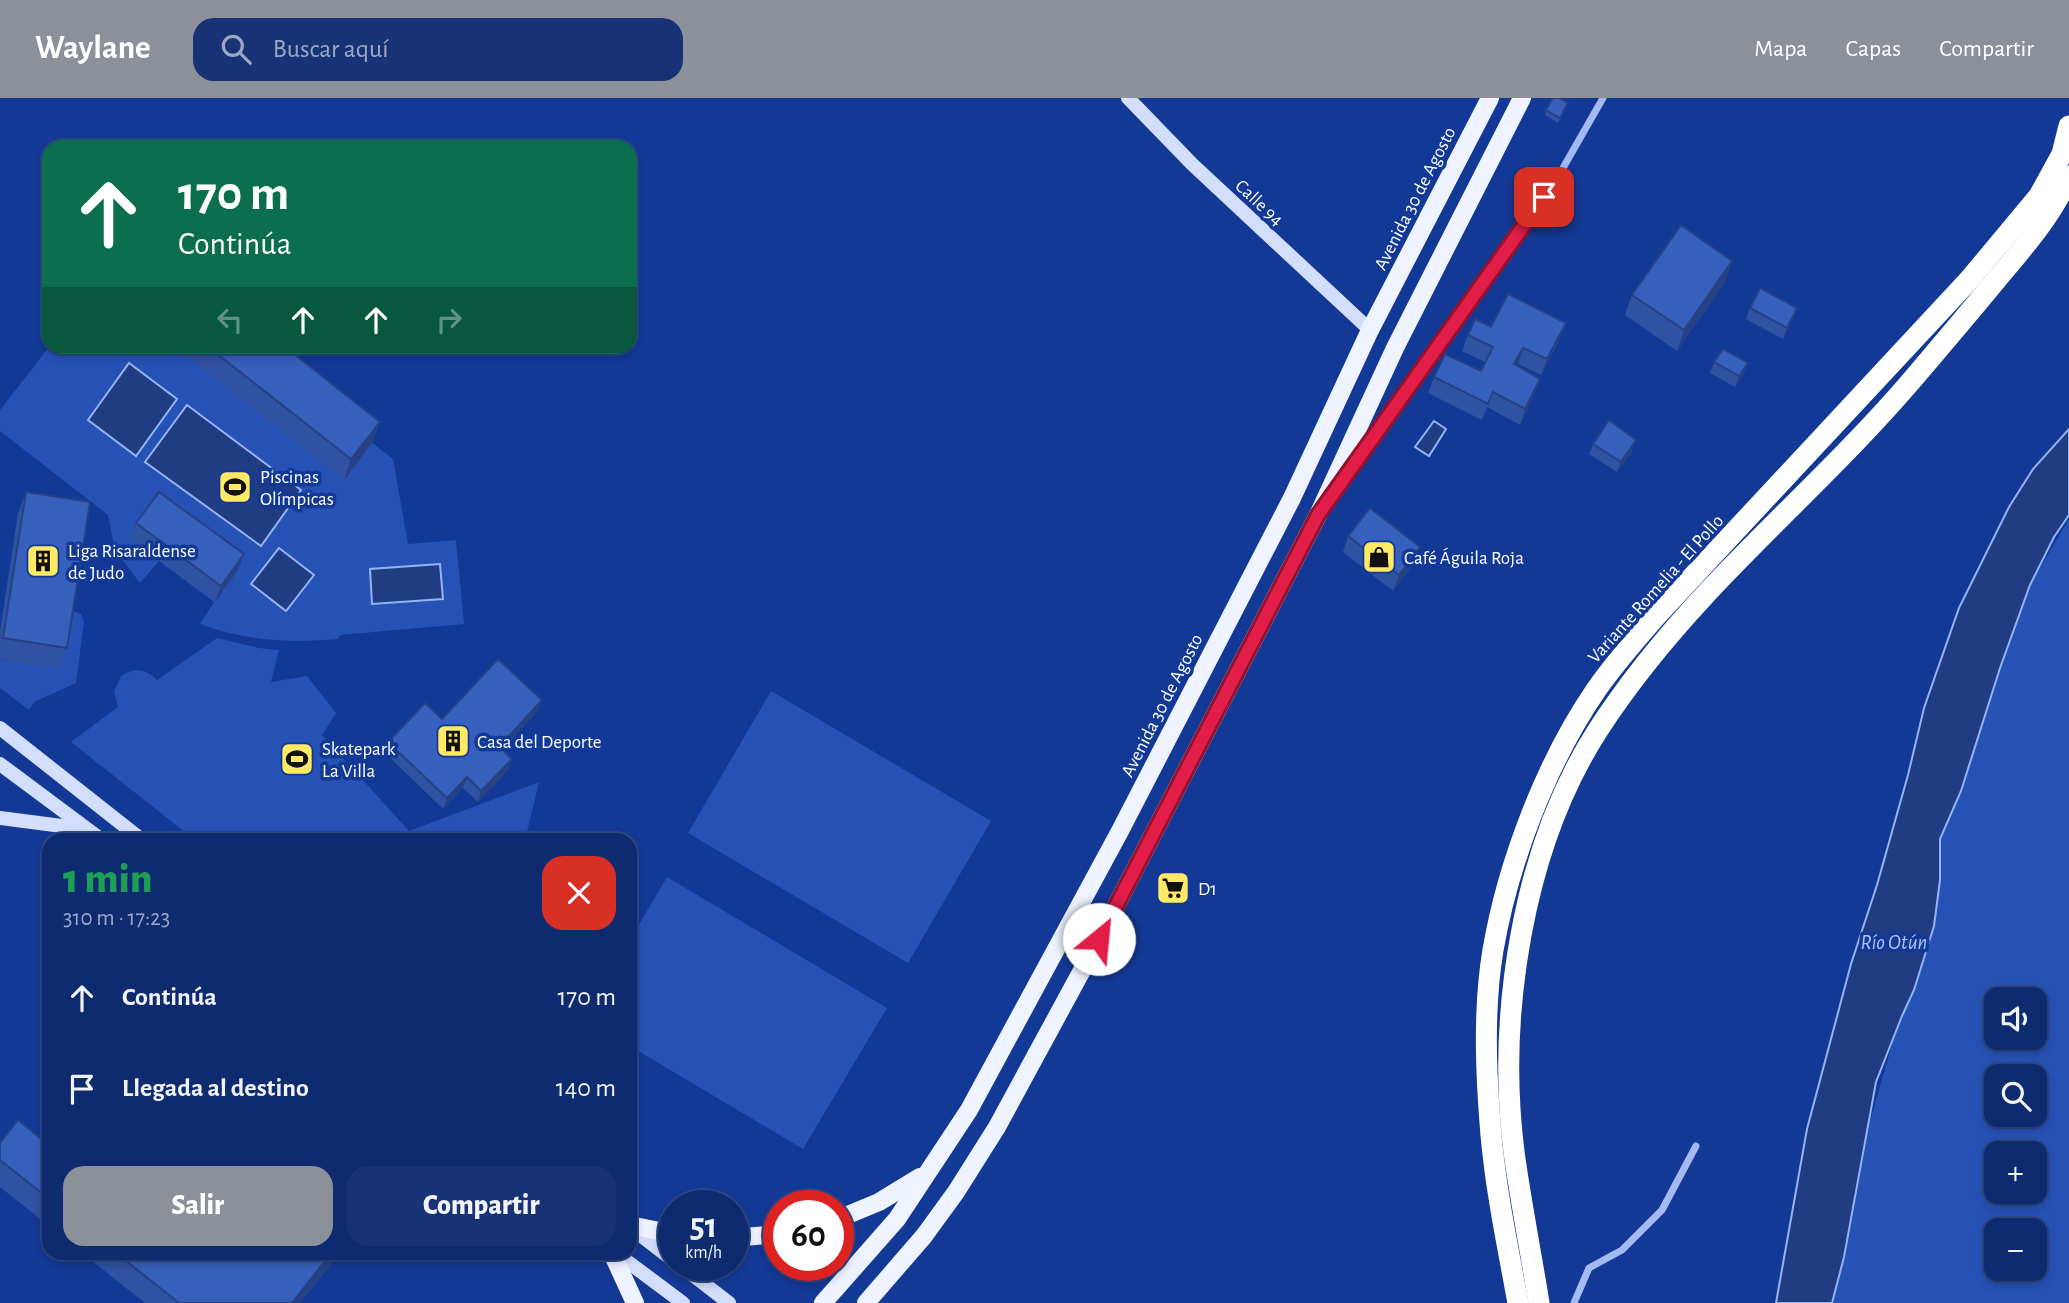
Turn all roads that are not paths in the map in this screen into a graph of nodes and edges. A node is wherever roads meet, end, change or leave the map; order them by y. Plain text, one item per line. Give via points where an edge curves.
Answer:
1 (1128, 98) edge
2 (1490, 98) edge
3 (1522, 98) edge
4 (1603, 98) edge
5 (2069, 126) edge
6 (2069, 176) edge
7 (1370, 330) junction
8 (1318, 515) junction
9 (0, 728) edge
10 (0, 764) edge
11 (0, 818) edge
12 (88, 829) junction
13 (93, 833) edge
14 (133, 833) edge
15 (1696, 1146) dead end
16 (929, 1171) junction
17 (854, 1213) edge
18 (637, 1227) edge
19 (658, 1231) edge
20 (637, 1232) edge
21 (658, 1248) edge
22 (617, 1260) edge
23 (624, 1260) edge
24 (701, 1281) edge
25 (635, 1303) edge
26 (683, 1303) edge
27 (729, 1303) edge
28 (823, 1303) edge
29 (866, 1303) edge
30 (1518, 1303) edge
31 (1539, 1303) edge
32 (1574, 1303) edge

1 - 7 street, Calle 94
2 - 7 main road, Avenida 30 de Agosto
3 - 8 main road via 1395,348
4 - 8 street via 1559,175
5 - 30 highway, Variante Romelia - El Pollo via 2062,154 2039,196 1969,280 1620,657 1584,709 1554,766 1526,832 1503,905 1488,1011 1492,1137
6 - 31 highway via 2025,246 1898,396 1704,595 1636,674 1596,733 1566,790 1531,891 1511,988 1514,1152
7 - 16 main road, Avenida 30 de Agosto via 1292,498 1120,831 969,1110
8 - 29 main road via 1149,846 997,1127 924,1236
9 - 14 street
10 - 12 street
11 - 12 street
12 - 13 street
15 - 32 street via 1662,1210 1622,1250 1589,1268
16 - 17 main road
16 - 28 main road, Avenida 30 de Agosto via 897,1219
18 - 19 main road
20 - 21 street
22 - 25 main road
23 - 26 street
24 - 27 street

